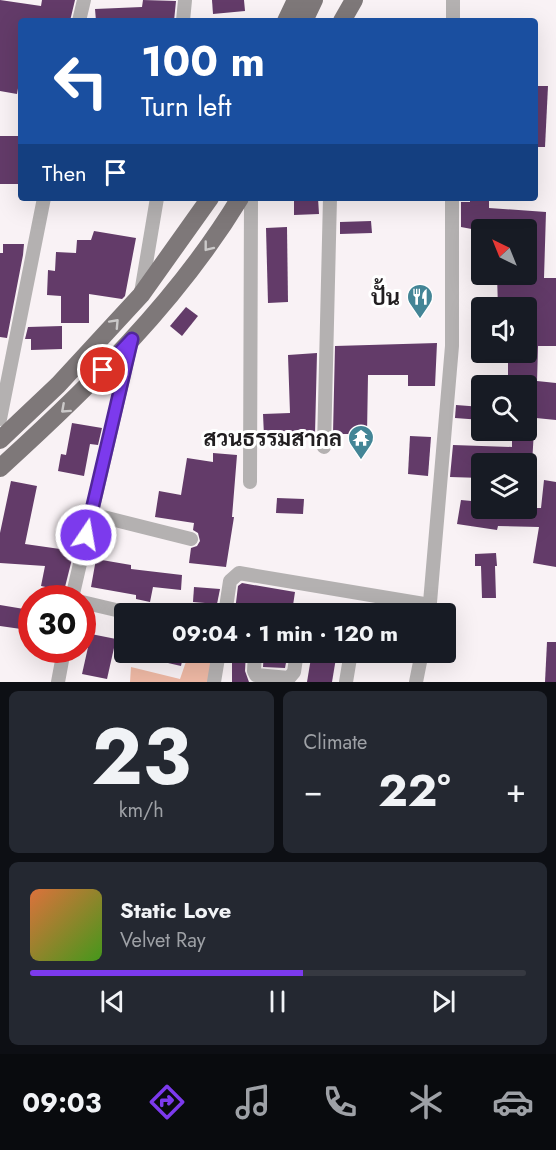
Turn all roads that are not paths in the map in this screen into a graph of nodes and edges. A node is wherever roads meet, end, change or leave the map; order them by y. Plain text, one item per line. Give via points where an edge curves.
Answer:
1 (84, 0) edge
2 (185, 0) edge
3 (296, 0) edge
4 (314, 0) edge
5 (341, 0) edge
6 (354, 0) edge
7 (453, 0) edge
8 (80, 18) edge
9 (183, 18) edge
10 (287, 18) edge
11 (305, 18) edge
12 (332, 18) edge
13 (344, 18) edge
14 (453, 18) edge
15 (43, 201) edge
16 (157, 201) edge
17 (204, 201) edge
18 (208, 201) edge
19 (238, 201) edge
20 (251, 201) edge
21 (330, 201) edge
22 (452, 201) edge
23 (192, 226) junction
24 (141, 295) junction
25 (132, 339) junction
26 (0, 419) edge
27 (0, 440) edge
28 (324, 447) dead end
29 (0, 468) edge
30 (250, 482) dead end
31 (90, 514) junction
32 (191, 538) dead end
33 (75, 585) edge
34 (227, 603) edge
35 (398, 603) edge
36 (431, 603) edge
37 (96, 605) edge
38 (114, 610) edge
39 (62, 663) edge
40 (217, 663) edge
41 (254, 663) edge
42 (295, 663) edge
43 (349, 663) edge
44 (420, 663) edge
45 (58, 682) edge
46 (214, 682) edge
47 (346, 682) edge
48 (416, 682) edge

1 - 8 street
2 - 9 street
3 - 10 main road
4 - 11 main road
5 - 12 main road
6 - 13 main road
7 - 14 street
15 - 26 street
16 - 24 street
17 - 23 main road
18 - 23 main road
19 -> 25 main road via 217,236
20 - 30 street
21 - 28 street
22 - 36 street via 452,346
23 - 24 main road
27 -> 24 main road
25 -> 29 main road via 74,401
25 - 31 street
31 - 32 street
31 - 33 street
34 - 35 street via 230,581 239,573
37 - 38 street
39 - 45 street
40 - 46 street
41 - 42 street via 256,675 289,678
43 - 47 street
44 - 48 street

